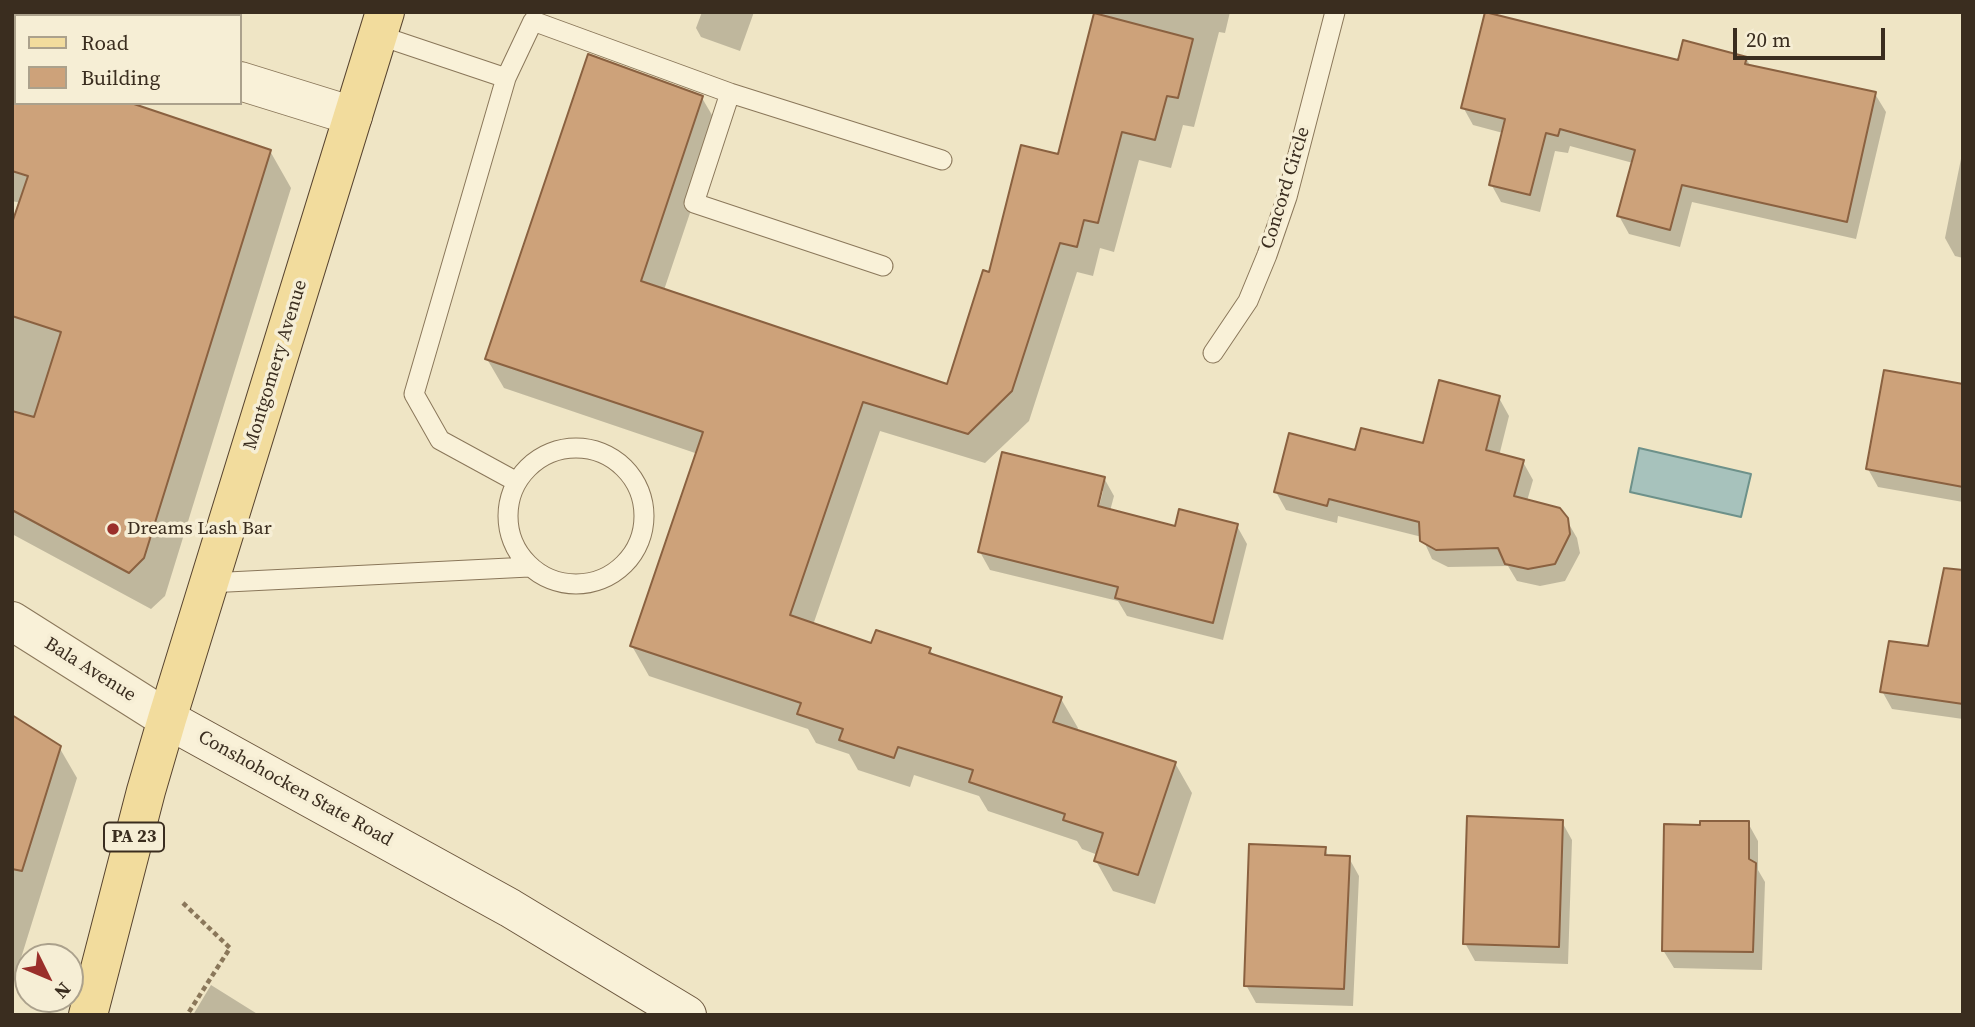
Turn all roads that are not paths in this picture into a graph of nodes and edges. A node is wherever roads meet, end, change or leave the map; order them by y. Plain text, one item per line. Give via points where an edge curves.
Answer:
1 (1335, 12) edge
2 (382, 24) edge
3 (506, 78) junction
4 (242, 82) edge
5 (730, 93) junction
6 (353, 116) junction
7 (943, 160) dead end
8 (883, 266) dead end
9 (1213, 353) dead end
10 (517, 482) junction
11 (529, 567) junction
12 (208, 583) junction
13 (12, 621) edge
14 (167, 719) junction
15 (88, 1015) edge
16 (687, 1015) edge

1 - 9 lane, Concord Circle via 1287,197 1267,255 1248,302
2 - 3 lane
2 - 6 main road, Montgomery Avenue
3 - 5 lane via 533,21
3 - 10 lane via 414,394 440,440
4 - 6 main road
5 - 7 lane
5 - 8 lane via 694,203
6 - 12 main road, Montgomery Avenue
10 - 11 lane via 508,507 508,529
10 - 11 lane via 543,455 586,447 607,454 625,468 638,485 644,507 636,548 624,565 607,577 588,584 567,584
11 - 12 lane
12 - 14 main road, Montgomery Avenue
13 - 14 main road, Bala Avenue
14 - 15 main road, PA 23
14 - 16 main road, Conshohocken State Road via 510,908

